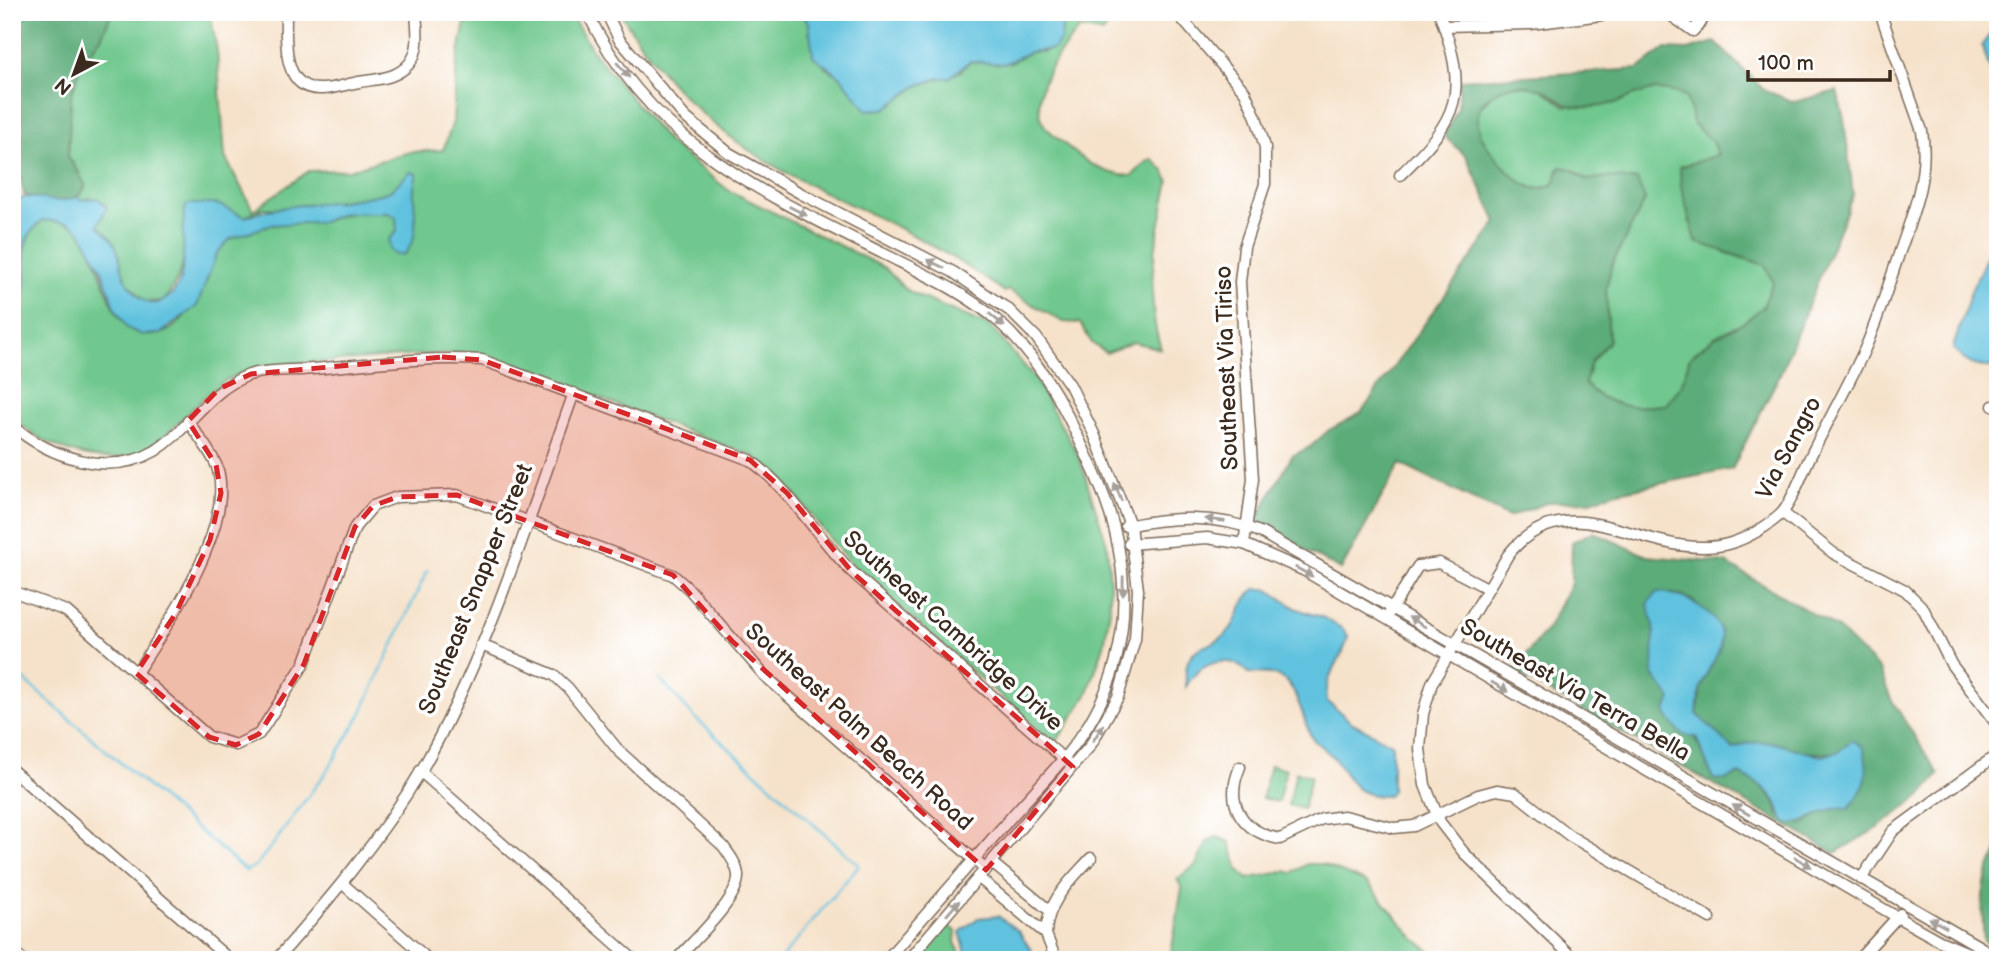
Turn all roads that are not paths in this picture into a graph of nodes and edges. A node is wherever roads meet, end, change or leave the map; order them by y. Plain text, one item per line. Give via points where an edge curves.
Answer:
1 (286, 12) edge
2 (416, 12) edge
3 (587, 12) edge
4 (606, 12) edge
5 (1176, 12) edge
6 (1439, 12) edge
7 (1625, 12) edge
8 (1666, 12) edge
9 (1710, 12) edge
10 (1880, 12) edge
11 (1444, 26) junction
12 (1400, 175) dead end
13 (574, 393) junction
14 (188, 421) junction
15 (14, 430) edge
16 (1783, 513) junction
17 (528, 521) junction
18 (1130, 525) junction
19 (1247, 526) junction
20 (1116, 528) junction
21 (1134, 544) junction
22 (1244, 544) junction
23 (1120, 545) junction
24 (1487, 588) junction
25 (12, 590) edge
26 (1392, 607) junction
27 (1385, 620) junction
28 (481, 645) junction
29 (1455, 645) junction
30 (1448, 656) junction
31 (136, 673) junction
32 (1998, 726) edge
33 (1998, 754) edge
34 (1063, 758) junction
35 (1073, 767) junction
36 (1240, 767) dead end
37 (12, 770) edge
38 (420, 771) junction
39 (1437, 815) junction
40 (1091, 858) dead end
41 (974, 860) junction
42 (986, 870) junction
43 (1861, 879) junction
44 (343, 884) junction
45 (1906, 906) junction
46 (1050, 911) junction
47 (1897, 917) junction
48 (1710, 918) dead end
49 (1046, 934) junction
50 (12, 950) edge
51 (23, 960) edge
52 (230, 960) edge
53 (276, 960) edge
54 (429, 960) edge
55 (634, 960) edge
56 (676, 960) edge
57 (886, 960) edge
58 (908, 960) edge
59 (1056, 960) edge
60 (1575, 960) edge
61 (1858, 960) edge
62 (1985, 960) edge
63 (1995, 960) edge

1 - 2 street via 286,58 295,76 308,87 321,89 394,76 409,64 417,50
3 -> 20 street via 604,48 680,136 786,205 977,305 1025,347 1057,394
18 -> 4 street via 1070,385 1036,337 1009,310 953,272 729,153 685,117 619,39
5 - 19 street, Southeast Via Tiriso via 1245,92 1265,147 1265,184 1244,247 1240,282 1254,479
6 - 11 street
7 - 11 street via 1531,24
8 - 9 street via 1693,32
10 - 16 street, Via Sangro via 1922,131 1923,181 1866,345
11 - 12 street via 1456,74 1453,108 1437,139
13 - 14 street, Southeast Cambridge Drive via 482,360 442,357 251,374 219,389
13 - 17 street, Southeast Snapper Street
13 - 34 street, Southeast Cambridge Drive via 750,460 769,474 852,572
14 - 15 street, Southeast Cambridge Drive via 154,451 122,461 86,463 53,452
14 - 31 street via 216,465 221,493 210,540 176,613
16 - 24 street, Via Sangro via 1752,534 1708,547 1676,547 1596,522 1540,527 1520,540
16 - 32 street via 1833,554 1905,590 1923,608 1951,664
17 - 28 street, Southeast Snapper Street
17 - 31 street, Southeast Palm Beach Road via 457,495 397,497 373,506 355,527 304,664 259,734 236,744 209,737
17 - 41 street, Southeast Palm Beach Road via 673,575 764,675
19 -> 18 street, Southeast Via Terra Bella via 1185,518
18 - 20 street, Southeast Via Terra Bella
18 - 21 street
19 - 22 street, Southeast Via Tiriso
19 - 26 street, Southeast Via Terra Bella
20 - 23 street
21 - 22 street, Southeast Via Terra Bella via 1207,538
21 - 23 street, Southeast Via Terra Bella
35 -> 21 street via 1103,726 1129,666 1138,590
22 -> 27 street, Southeast Via Terra Bella via 1303,570
23 -> 34 street via 1122,634 1115,662 1094,716
24 - 26 street via 1431,562 1418,566
24 - 29 street, Via Sangro
25 - 31 street, Southeast Palm Beach Road via 66,611
26 - 27 street
29 -> 26 street, Southeast Via Terra Bella
27 - 30 street, Southeast Via Terra Bella
28 - 38 street, Southeast Snapper Street
28 - 56 street via 554,675 618,750 723,846 739,877 730,900
29 - 30 street, Via Sangro
43 -> 29 street, Southeast Via Terra Bella
30 - 39 street, Via Sangro via 1432,683 1420,750 1425,785
30 -> 47 street, Southeast Via Terra Bella
33 - 43 street via 1893,831
34 - 35 street, Southeast Cambridge Drive
34 - 41 street
35 - 42 street
36 - 39 street via 1235,779 1236,806 1253,831 1268,837 1280,839 1322,819 1344,816 1394,828 1414,826
37 - 52 street
38 - 44 street, Southeast Snapper Street
38 - 55 street
39 - 48 street via 1478,794 1515,793 1570,836
39 - 60 street, Via Sangro via 1464,853
40 - 46 street
41 - 42 street, Southeast Palm Beach Road
41 - 57 street
42 - 46 street
42 - 49 street
58 -> 42 street
43 - 45 street, Southeast Via Terra Bella
44 - 53 street, Southeast Snapper Street
44 - 54 street
45 - 47 street
63 -> 45 street, Southeast Via Terra Bella via 1982,948
46 - 49 street
47 - 61 street
47 - 62 street, Southeast Via Terra Bella
49 - 59 street
50 - 51 street

